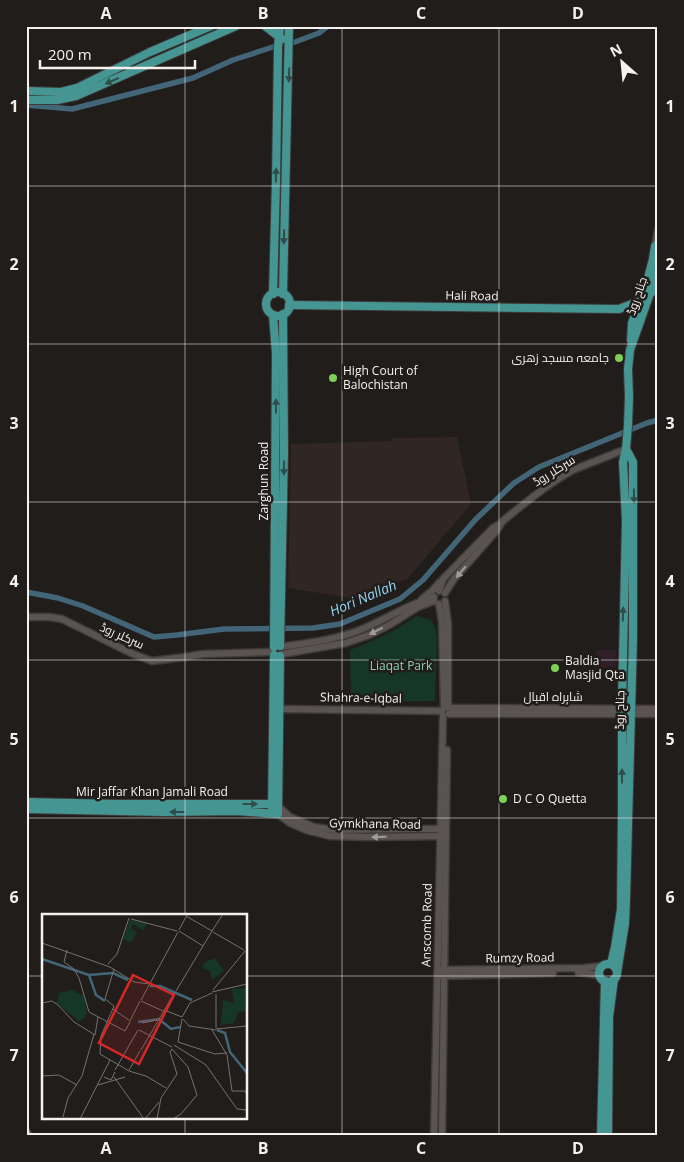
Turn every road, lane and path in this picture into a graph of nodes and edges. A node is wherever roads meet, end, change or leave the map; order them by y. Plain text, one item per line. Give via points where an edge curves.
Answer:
1 (211, 26) edge
2 (236, 26) edge
3 (265, 26) edge
4 (280, 26) edge
5 (289, 26) edge
6 (279, 37) junction
7 (289, 46) junction
8 (26, 91) edge
9 (26, 100) edge
10 (658, 230) edge
11 (657, 245) edge
12 (658, 269) edge
13 (650, 293) junction
14 (273, 294) junction
15 (283, 294) junction
16 (641, 298) junction
17 (289, 305) junction
18 (619, 309) junction
19 (283, 314) junction
20 (273, 315) junction
21 (632, 323) junction
22 (636, 334) junction
23 (630, 350) junction
24 (280, 422) junction
25 (626, 444) junction
26 (500, 524) junction
27 (443, 579) junction
28 (442, 592) junction
29 (438, 601) junction
30 (417, 602) junction
31 (26, 617) edge
32 (277, 651) junction
33 (279, 709) junction
34 (658, 709) edge
35 (446, 711) junction
36 (622, 711) junction
37 (631, 711) junction
38 (658, 714) edge
39 (26, 802) edge
40 (26, 809) edge
41 (275, 810) junction
42 (443, 833) junction
43 (611, 964) junction
44 (602, 966) junction
45 (440, 973) junction
46 (599, 975) junction
47 (615, 976) junction
48 (605, 981) junction
49 (26, 1132) edge
50 (28, 1136) edge
51 (434, 1136) edge
52 (442, 1136) edge
53 (601, 1136) edge
54 (608, 1136) edge

1 - 8 main road via 76,88 60,92
2 -> 9 main road via 76,96
3 - 6 main road
4 - 6 main road
5 - 7 main road
6 - 7 main road
14 -> 6 main road
7 -> 15 main road
10 - 11 street, جناح روڈ
11 - 16 main road, جناح روڈ
12 - 13 main road, جناح روڈ
13 - 16 main road, Hali Road
13 - 22 main road, جناح روڈ
14 - 15 main road
14 - 20 main road via 266,304
15 - 17 main road
16 - 18 main road, Hali Road
16 - 21 main road, جناح روڈ
17 - 18 main road, Hali Road
17 - 19 main road
18 - 21 main road
19 - 20 main road
19 - 24 main road, Zarghun Road
24 -> 20 main road, Zarghun Road
21 - 22 main road
21 - 23 main road, جناح روڈ
22 - 23 main road, جناح روڈ
23 - 25 main road, جناح روڈ
24 - 32 main road, Zarghun Road
25 - 26 street, سرکلر روڈ via 560,477
36 -> 25 main road, جناح روڈ via 626,521 623,462
25 -> 37 main road, جناح روڈ via 633,462
26 - 27 street, سرکلر روڈ via 492,528
26 -> 28 street, سرکلر روڈ
27 - 28 street, سرکلر روڈ
27 - 30 street
28 - 29 street via 436,593
28 - 29 street, Anscomb Road via 446,597
29 - 30 street, سرکلر روڈ
29 -> 32 street, سرکلر روڈ via 418,607 391,624 346,643
29 - 35 street, Anscomb Road
30 - 32 street, سرکلر روڈ via 359,631
31 - 32 street, سرکلر روڈ via 62,619 152,661 203,654
32 - 33 main road, Zarghun Road
32 - 41 main road, Zarghun Road
33 - 35 street, Shahra-e-Iqbal
33 - 41 main road, Zarghun Road
34 - 37 street
35 - 36 street, Shahra-e-Iqbal
35 - 42 street, Anscomb Road
36 - 37 street, Shahra-e-Iqbal
43 -> 36 main road, جناح روڈ via 620,909
37 - 38 street
37 - 47 main road, جناح روڈ via 625,923
39 -> 41 main road, Mir Jaffar Khan Jamali Road
41 -> 40 main road, Mir Jaffar Khan Jamali Road
41 - 42 street, Gymkhana Road via 290,823 330,836
42 - 45 street, Anscomb Road
43 - 44 main road
43 - 47 main road
44 - 45 street, Rumzy Road
44 - 46 main road
45 - 46 street, Rumzy Road via 576,972
45 - 51 street, Anscomb Road
45 - 52 street, Anscomb Road
46 - 48 main road
47 - 48 main road
47 - 54 main road, جناح روڈ via 609,1017
48 - 53 main road
49 - 50 main road

